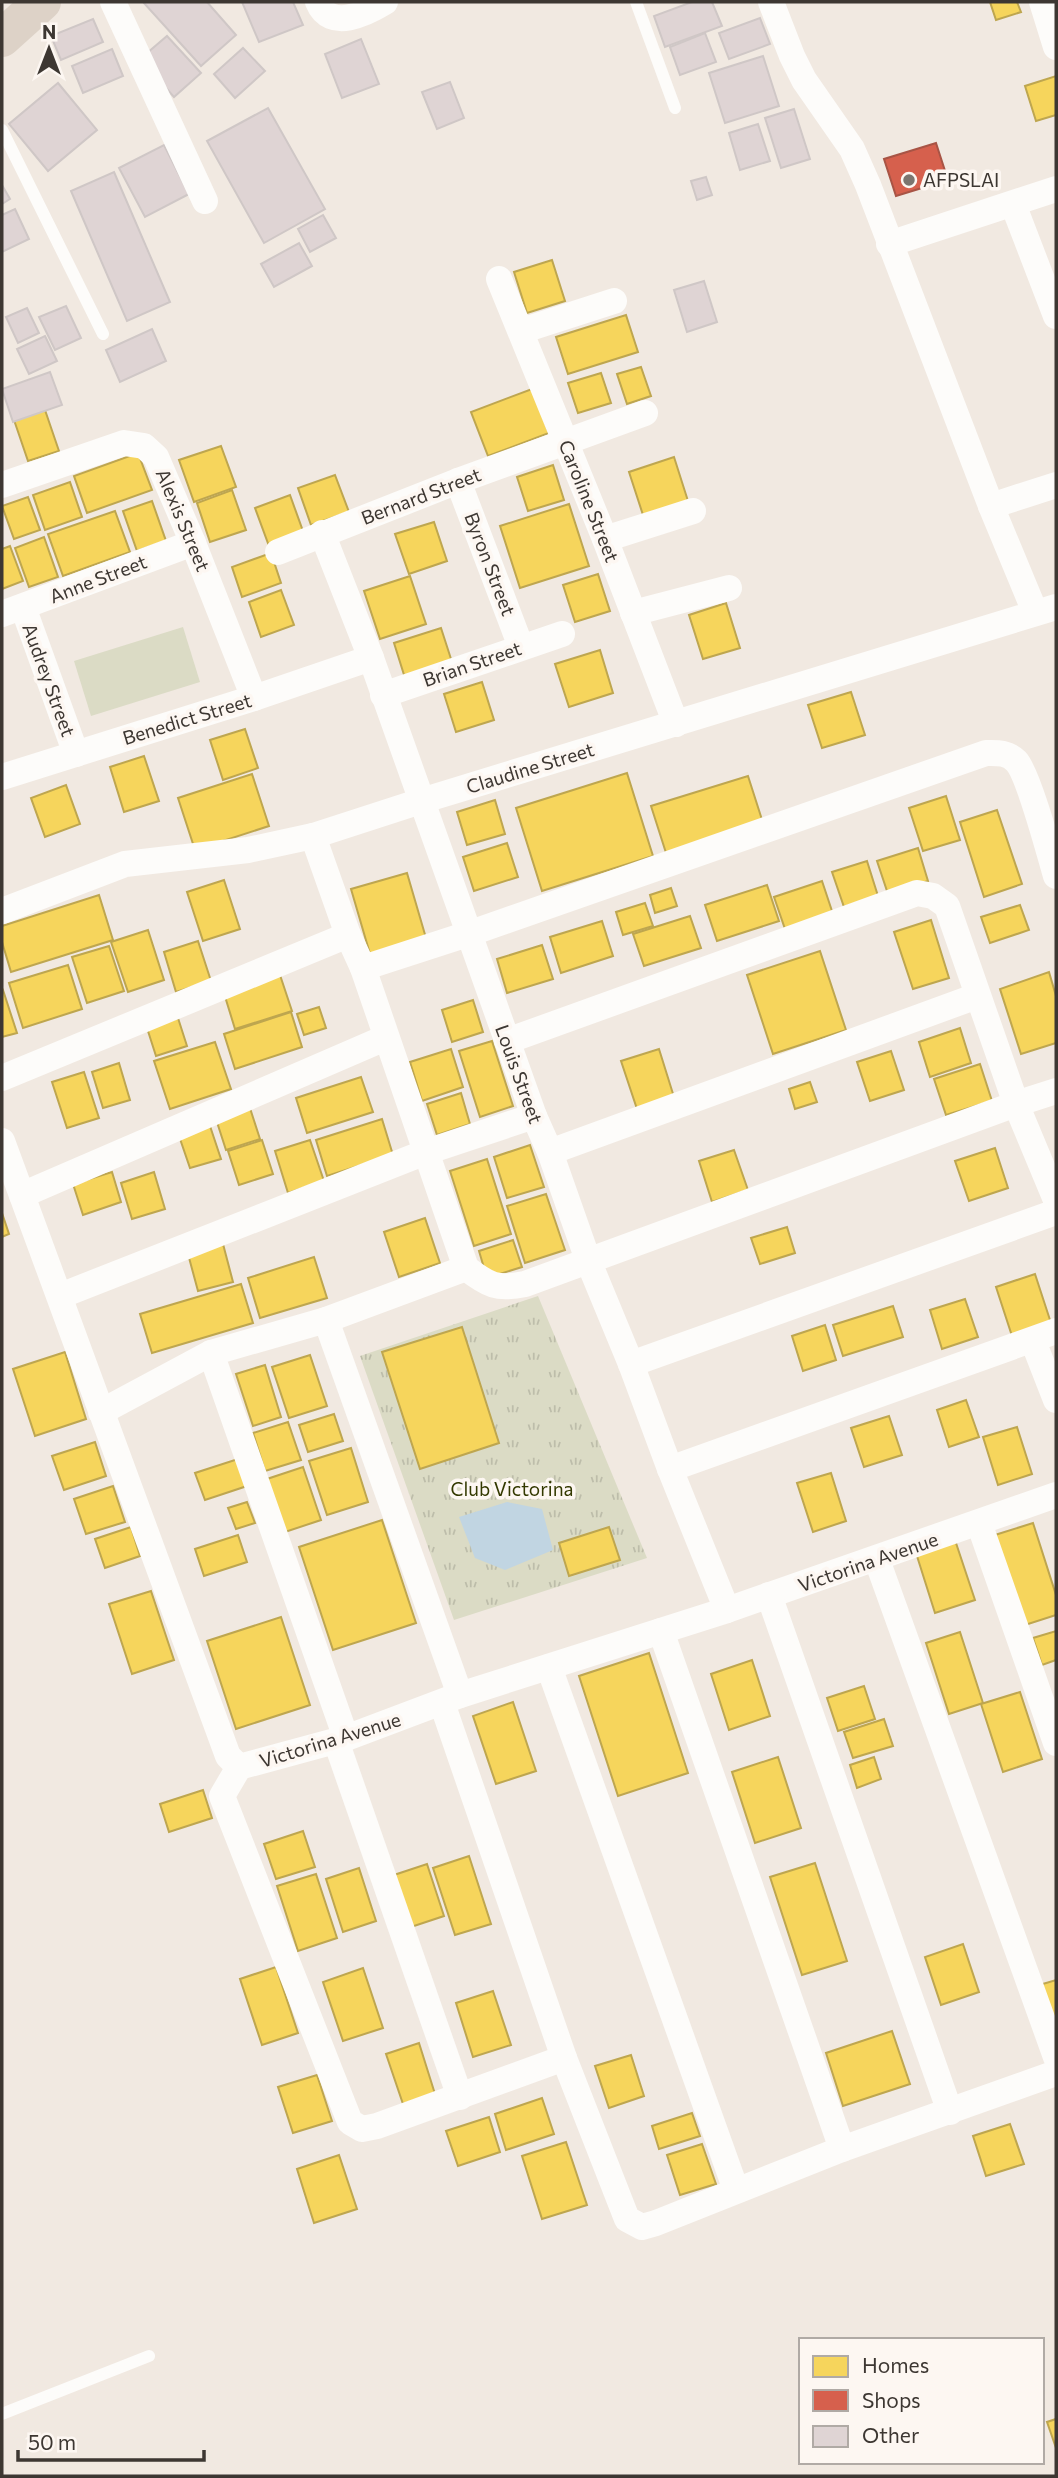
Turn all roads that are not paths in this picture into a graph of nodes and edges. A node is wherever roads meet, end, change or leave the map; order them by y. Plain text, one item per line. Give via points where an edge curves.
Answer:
1 (42, 2) edge
2 (113, 2) edge
3 (318, 2) edge
4 (385, 2) edge
5 (636, 2) edge
6 (771, 2) edge
7 (1042, 2) edge
8 (2, 38) edge
9 (1056, 47) edge
10 (675, 108) dead end
11 (2, 130) edge
12 (1056, 189) edge
13 (205, 201) dead end
14 (1013, 204) junction
15 (890, 244) junction
16 (499, 279) dead end
17 (614, 301) dead end
18 (1056, 316) edge
19 (521, 331) junction
20 (103, 334) dead end
21 (645, 413) dead end
22 (565, 442) junction
23 (458, 481) junction
24 (2, 485) edge
25 (1056, 485) edge
26 (991, 506) junction
27 (693, 511) dead end
28 (322, 533) junction
29 (605, 539) junction
30 (193, 543) junction
31 (278, 552) dead end
32 (729, 588) dead end
33 (12, 610) edge
34 (1046, 610) edge
35 (632, 613) junction
36 (562, 634) dead end
37 (521, 647) junction
38 (371, 658) junction
39 (383, 695) junction
40 (254, 698) junction
41 (676, 724) junction
42 (76, 754) junction
43 (2, 777) edge
44 (1045, 799) edge
45 (421, 801) junction
46 (313, 836) junction
47 (1056, 876) edge
48 (2, 911) edge
49 (468, 934) junction
50 (348, 935) junction
51 (363, 968) junction
52 (977, 996) junction
53 (385, 1038) junction
54 (507, 1041) junction
55 (2, 1078) edge
56 (1056, 1091) edge
57 (1016, 1104) junction
58 (534, 1116) junction
59 (2, 1141) edge
60 (426, 1152) junction
61 (550, 1152) junction
62 (22, 1195) junction
63 (1056, 1200) edge
64 (1056, 1212) edge
65 (588, 1260) junction
66 (466, 1268) junction
67 (60, 1297) junction
68 (326, 1320) junction
69 (1045, 1336) edge
70 (211, 1353) junction
71 (631, 1364) junction
72 (1056, 1400) edge
73 (101, 1412) junction
74 (670, 1469) junction
75 (1056, 1496) edge
76 (979, 1523) junction
77 (877, 1560) junction
78 (769, 1595) junction
79 (727, 1610) junction
80 (661, 1631) junction
81 (549, 1667) junction
82 (451, 1699) junction
83 (341, 1739) junction
84 (1056, 1743) edge
85 (239, 1768) junction
86 (1056, 2057) edge
87 (564, 2058) junction
88 (1056, 2073) edge
89 (460, 2097) junction
90 (950, 2112) junction
91 (842, 2149) junction
92 (736, 2190) junction
93 (149, 2356) dead end
94 (2, 2414) edge

1 - 8 highway
2 - 13 street
3 - 4 street via 335,18 369,12
5 - 10 lane
6 - 15 street via 804,80 852,149
7 - 9 street
11 - 20 lane
12 - 14 street
14 - 15 street
14 - 18 street
15 - 26 street
16 - 19 street, Caroline Street
17 - 19 street
19 - 22 street, Caroline Street
21 - 22 street, Bernard Street
22 - 23 street, Bernard Street
22 - 29 street, Caroline Street
23 - 28 street, Bernard Street
23 - 37 street, Byron Street
24 - 30 street, Alexis Street via 124,443 144,446 156,457
25 - 26 street
26 - 34 street
27 - 29 street
28 - 31 street, Bernard Street
28 - 38 street, Louis Street
29 - 35 street, Caroline Street
30 - 33 street, Anne Street
30 - 40 street, Alexis Street
32 - 35 street
33 - 42 street, Audrey Street
34 - 41 street, Claudine Street
35 - 41 street, Caroline Street
36 - 37 street, Brian Street
37 - 39 street, Brian Street
38 - 39 street, Louis Street
38 - 40 street, Benedict Street
39 - 45 street, Louis Street
40 - 42 street, Benedict Street
41 - 45 street, Claudine Street
42 - 43 street, Benedict Street
44 - 47 street
44 - 49 street via 1018,762 1004,753 986,753
45 - 46 street, Claudine Street
45 - 49 street, Louis Street
46 - 48 street, Claudine Street via 248,850 125,864
46 - 50 street
49 - 51 street
49 - 54 street, Louis Street
50 - 51 street
50 - 55 street
51 - 53 street
52 - 54 street via 947,906 933,895 917,893
52 - 57 street
52 - 61 street
53 - 60 street
53 - 62 street
54 - 58 street, Louis Street
56 - 57 street
57 - 63 street
57 - 65 street
58 - 60 street
58 - 61 street, Louis Street
59 - 62 street, Victorina Avenue
60 - 66 street
60 - 67 street
61 - 65 street, Louis Street
62 - 67 street, Victorina Avenue
64 - 71 street
65 - 66 street via 508,1287 487,1284
65 - 71 street, Louis Street
66 - 68 street
67 - 73 street, Victorina Avenue
68 - 70 street
68 - 82 street
69 - 72 street
69 - 74 street
70 - 73 street
70 - 83 street
71 - 74 street, Louis Street
73 - 85 street, Victorina Avenue via 228,1756
74 - 79 street, Louis Street
75 - 76 street, Victorina Avenue
76 - 77 street, Victorina Avenue
76 - 84 street
77 - 78 street, Victorina Avenue
77 - 86 street
78 - 79 street, Victorina Avenue
78 - 90 street
79 - 80 street, Victorina Avenue
80 - 81 street, Victorina Avenue
80 - 91 street
81 - 82 street, Victorina Avenue
81 - 92 street
82 - 83 street, Victorina Avenue
82 - 87 street
83 - 85 street, Victorina Avenue
83 - 89 street
85 - 89 street via 222,1796 350,2122 362,2129 377,2126
87 - 89 street
87 - 92 street via 627,2220 642,2227
88 - 90 street
90 - 91 street
91 - 92 street
93 - 94 lane

